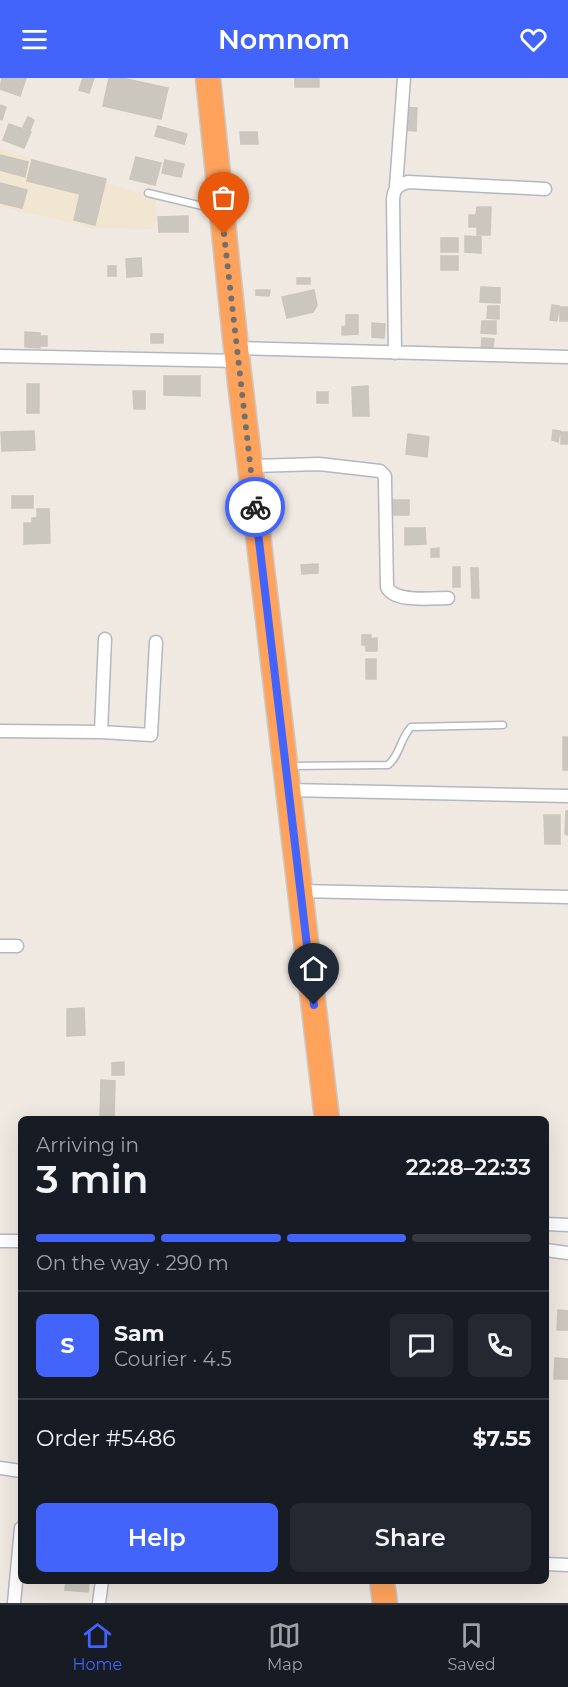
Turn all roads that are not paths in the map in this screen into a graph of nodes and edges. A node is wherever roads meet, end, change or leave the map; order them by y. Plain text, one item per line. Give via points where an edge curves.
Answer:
1 (208, 78) edge
2 (404, 78) edge
3 (396, 188) junction
4 (545, 189) dead end
5 (148, 193) dead end
6 (222, 211) junction
7 (395, 353) junction
8 (237, 354) junction
9 (0, 356) edge
10 (568, 357) edge
11 (250, 466) junction
12 (448, 598) dead end
13 (105, 639) dead end
14 (156, 642) dead end
15 (503, 725) dead end
16 (0, 730) edge
17 (101, 732) junction
18 (286, 766) junction
19 (288, 790) junction
20 (568, 796) edge
21 (300, 891) junction
22 (568, 897) edge
23 (0, 946) edge
24 (17, 946) dead end
25 (327, 1116) edge
26 (549, 1224) edge
27 (568, 1225) edge
28 (0, 1240) edge
29 (18, 1241) edge
30 (549, 1250) edge
31 (568, 1252) edge
32 (0, 1468) edge
33 (18, 1471) edge
34 (18, 1560) edge
35 (549, 1564) edge
36 (568, 1565) edge
37 (102, 1584) edge
38 (382, 1584) edge
39 (14, 1603) edge
40 (99, 1603) edge
41 (385, 1603) edge

1 - 6 highway
2 - 3 street
3 - 4 street via 408,182
3 - 7 street
5 - 6 lane
6 - 8 highway
7 - 8 street
7 - 10 street
8 - 9 street
8 - 11 highway
11 - 12 street via 319,464 380,471 385,476 389,592 399,597
11 - 18 highway
13 - 17 street
14 - 17 street via 151,735
15 - 18 lane via 411,727 388,765
16 - 17 street
18 - 19 highway
19 - 20 street
19 - 21 highway
21 - 22 street
21 - 25 highway
23 - 24 street
26 - 27 street
28 - 29 street
30 - 31 street
32 - 33 street
34 - 39 street
35 - 36 street
37 - 40 street
38 - 41 highway

